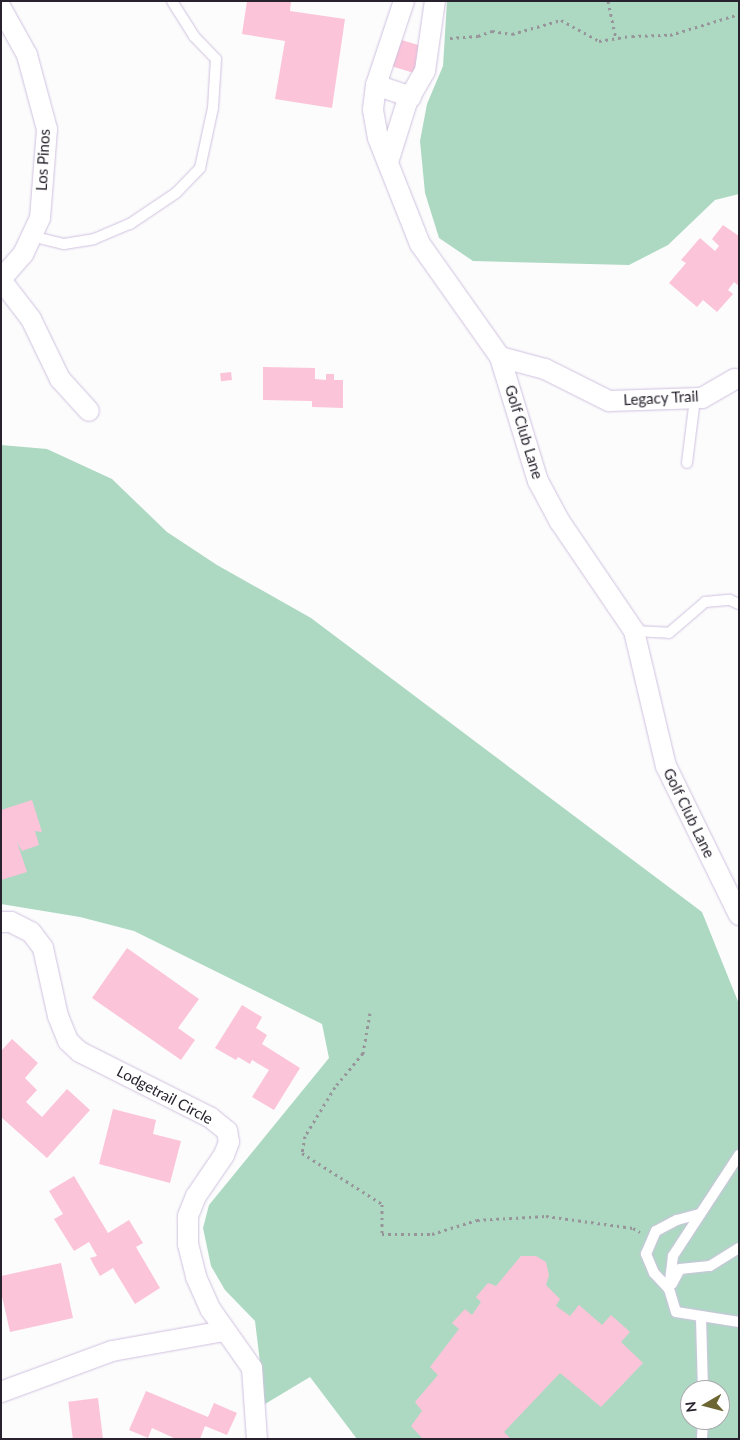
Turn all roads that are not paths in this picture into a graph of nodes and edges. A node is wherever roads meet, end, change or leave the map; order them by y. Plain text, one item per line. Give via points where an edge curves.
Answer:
1 (172, 1) edge
2 (404, 1) edge
3 (435, 1) edge
4 (1, 8) edge
5 (376, 85) junction
6 (411, 97) junction
7 (389, 159) junction
8 (31, 236) junction
9 (1, 280) edge
10 (500, 357) junction
11 (735, 379) dead end
12 (695, 398) junction
13 (89, 412) dead end
14 (687, 463) dead end
15 (739, 604) edge
16 (634, 631) junction
17 (739, 915) edge
18 (1, 922) edge
19 (739, 1155) edge
20 (700, 1214) junction
21 (739, 1248) edge
22 (669, 1289) junction
23 (701, 1318) junction
24 (739, 1322) edge
25 (224, 1331) junction
26 (703, 1380) edge
27 (1, 1392) edge
28 (256, 1439) edge

1 - 8 lane via 194,36 216,58 213,108 200,168 176,193 130,224 94,239 64,244
2 - 5 street, Golf Club Lane
3 - 6 street via 428,59
4 - 8 street, Los Pinos via 27,55 47,129 40,218
5 - 6 street
5 - 7 street, Golf Club Lane via 375,124
6 - 7 street via 399,123
7 - 10 street, Golf Club Lane via 420,244
8 - 9 street, Los Pinos via 23,254
9 - 13 street, Los Pinos via 31,320 60,379
10 - 12 street, Legacy Trail via 545,369 609,401
10 - 16 street, Golf Club Lane via 538,481 560,522
11 - 12 street, Legacy Trail via 702,398
12 - 14 lane
15 - 16 lane via 730,600 705,602 669,633
16 - 17 street, Golf Club Lane via 666,766
18 - 25 street, Lodgetrail Circle via 31,932 43,948 58,1016 68,1041 80,1052 211,1118 227,1131 229,1142 224,1155 196,1196 188,1225 188,1244 196,1277
19 - 20 lane
20 - 22 lane via 673,1256
20 - 22 lane via 670,1223 656,1231 652,1239 646,1254 654,1273
21 - 22 lane via 710,1266 680,1269
22 - 23 lane via 676,1312
23 - 24 lane
23 - 26 lane
25 - 27 street via 112,1351
25 - 28 street, Lodgetrail Circle via 252,1368

